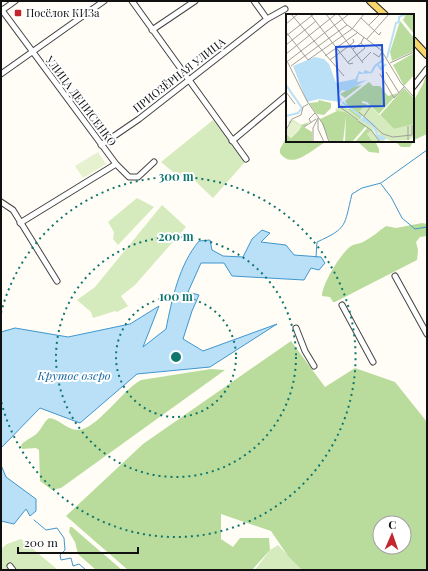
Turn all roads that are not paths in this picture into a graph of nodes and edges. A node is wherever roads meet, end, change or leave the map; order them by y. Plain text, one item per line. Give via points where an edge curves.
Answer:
1 (15, 1) edge
2 (104, 1) edge
3 (132, 1) edge
4 (195, 1) edge
5 (254, 1) edge
6 (370, 1) edge
7 (285, 9) dead end
8 (1, 10) edge
9 (384, 14) edge
10 (267, 19) junction
11 (152, 30) junction
12 (414, 41) edge
13 (31, 52) junction
14 (427, 55) edge
15 (427, 69) edge
16 (1, 74) edge
17 (188, 80) junction
18 (414, 86) edge
19 (286, 96) edge
20 (232, 141) junction
21 (101, 145) junction
22 (246, 159) dead end
23 (154, 162) dead end
24 (116, 164) junction
25 (1, 202) edge
26 (20, 223) junction
27 (395, 276) dead end
28 (57, 281) dead end
29 (342, 305) dead end
30 (296, 328) dead end
31 (427, 334) edge
32 (373, 362) dead end
33 (314, 366) dead end

1 - 8 street
2 - 13 street
3 - 11 street
4 - 11 street
5 - 10 street
6 - 9 main road
7 - 10 street, ПРИОЗЁРНАЯ УЛИЦА
8 - 13 street, УЛИЦА ДЕНИСЕНКО
10 - 17 street, ПРИОЗЁРНАЯ УЛИЦА
11 - 17 street
12 - 14 main road
13 - 16 street
13 - 21 street, УЛИЦА ДЕНИСЕНКО
15 - 18 street
17 - 20 street
17 - 21 street, ПРИОЗЁРНАЯ УЛИЦА
19 - 20 street
20 - 22 street
21 - 24 street, УЛИЦА ДЕНИСЕНКО
23 - 24 street, УЛИЦА ДЕНИСЕНКО via 138,177 130,177
24 - 26 street
25 - 26 street via 13,210
26 - 28 street
27 - 31 street
29 - 32 street
30 - 33 street

